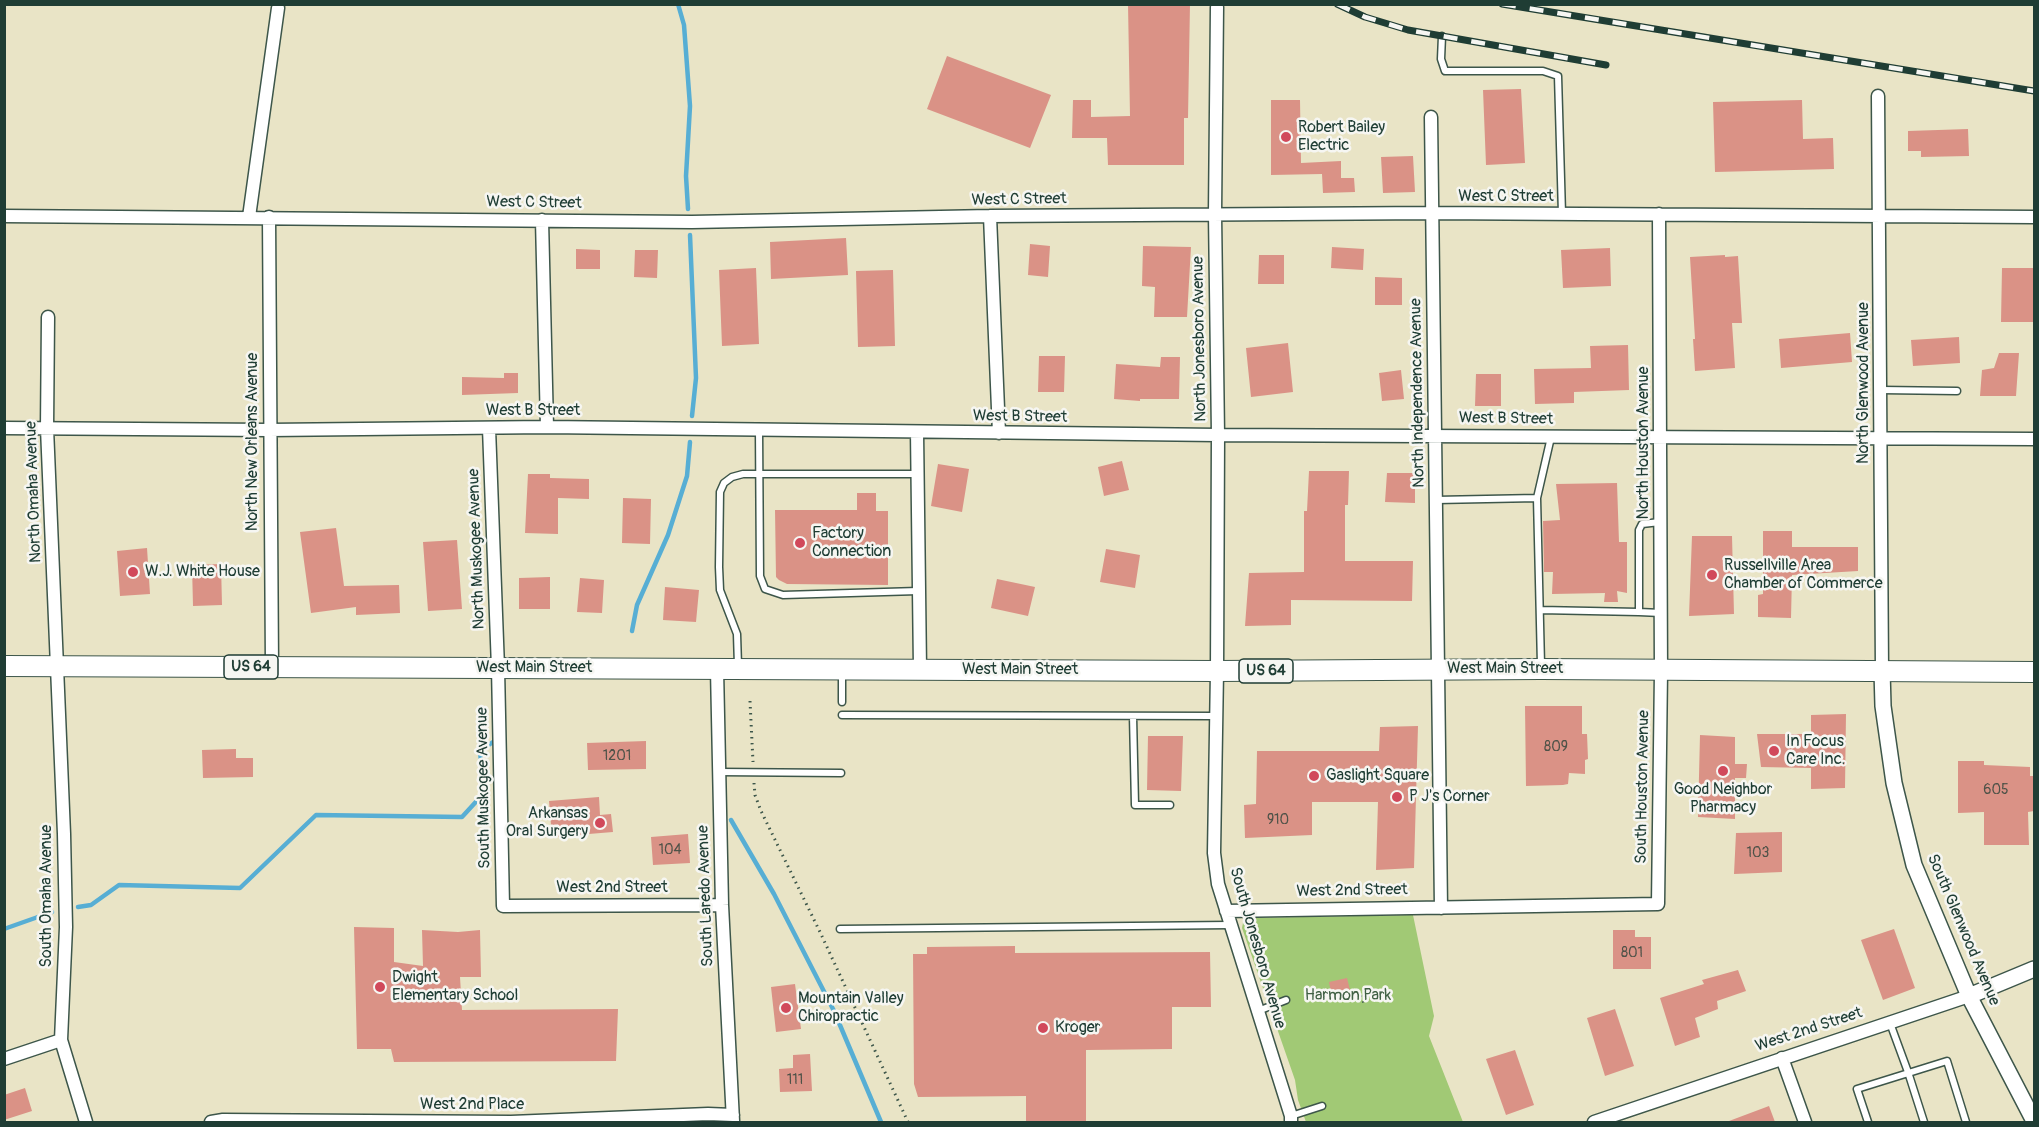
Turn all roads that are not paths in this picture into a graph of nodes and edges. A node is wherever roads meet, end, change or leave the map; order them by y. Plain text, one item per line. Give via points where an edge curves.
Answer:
1 (1217, 7) dead end
2 (278, 8) dead end
3 (1442, 36) dead end
4 (1878, 96) dead end
5 (1431, 117) dead end
6 (1432, 213) junction
7 (1215, 214) junction
8 (1562, 214) junction
9 (1659, 214) junction
10 (1880, 215) junction
11 (4, 216) edge
12 (990, 216) junction
13 (269, 217) junction
14 (2034, 217) edge
15 (249, 218) junction
16 (542, 220) junction
17 (48, 317) dead end
18 (1881, 390) junction
19 (1957, 391) dead end
20 (547, 427) junction
21 (4, 428) edge
22 (47, 428) junction
23 (489, 428) junction
24 (269, 430) junction
25 (759, 430) junction
26 (917, 432) junction
27 (999, 433) junction
28 (1218, 435) junction
29 (1435, 435) junction
30 (1551, 436) junction
31 (1660, 437) junction
32 (1881, 439) junction
33 (2034, 439) edge
34 (759, 474) junction
35 (918, 474) junction
36 (1537, 498) junction
37 (1436, 500) junction
38 (1660, 522) junction
39 (919, 591) junction
40 (1540, 610) junction
41 (1639, 612) junction
42 (1661, 613) junction
43 (4, 666) edge
44 (58, 667) junction
45 (272, 667) junction
46 (498, 668) junction
47 (717, 669) junction
48 (738, 669) junction
49 (842, 669) junction
50 (920, 669) junction
51 (1437, 669) junction
52 (1541, 669) junction
53 (1882, 670) junction
54 (1217, 671) junction
55 (1661, 671) junction
56 (2034, 672) edge
57 (842, 702) dead end
58 (842, 716) dead end
59 (1133, 716) junction
60 (1216, 716) junction
61 (719, 772) junction
62 (841, 773) dead end
63 (1170, 805) dead end
64 (1658, 904) joint
65 (722, 905) junction
66 (503, 906) joint
67 (1441, 908) junction
68 (1226, 911) junction
69 (1230, 925) junction
70 (840, 929) dead end
71 (2034, 969) edge
72 (1969, 996) junction
73 (1286, 1000) dead end
74 (1258, 1011) junction
75 (1890, 1023) junction
76 (61, 1040) junction
77 (1782, 1058) junction
78 (4, 1059) edge
79 (1908, 1072) junction
80 (1322, 1106) dead end
81 (733, 1119) edge
82 (1291, 1119) edge
83 (2034, 1121) edge
84 (86, 1122) edge
85 (211, 1122) edge
86 (511, 1122) edge
87 (1594, 1122) edge
88 (1805, 1122) edge
89 (1868, 1122) edge
90 (1924, 1122) edge
91 (1966, 1122) edge

1 - 7 street, North Jonesboro Avenue
2 - 15 street
3 - 8 lane via 1445,71 1543,71 1558,76
4 - 10 street, North Glenwood Avenue
5 - 6 street, North Independence Avenue
6 - 7 street, West C Street
6 - 8 street, West C Street
6 - 29 street, North Independence Avenue
7 - 12 street, West C Street
7 - 28 street, North Jonesboro Avenue
8 - 9 street, West C Street
9 - 10 street, West C Street
9 - 31 street, North Houston Avenue
10 - 14 street, West C Street
10 - 18 street, North Glenwood Avenue
11 - 15 street, West C Street
12 - 16 street, West C Street via 692,222
12 - 27 street
13 - 15 street, West C Street
13 - 16 street, West C Street
13 - 24 street, North New Orleans Avenue
16 - 20 street
17 - 22 street, North Omaha Avenue
18 - 19 lane
18 - 32 street, North Glenwood Avenue
20 - 23 street, West B Street
20 - 25 street, West B Street
21 - 22 street, West B Street
22 - 24 street, West B Street
22 - 44 street, North Omaha Avenue
23 - 24 street, West B Street
23 - 46 street, North Muskogee Avenue
24 - 45 street, North New Orleans Avenue
25 - 26 street, West B Street
25 - 34 lane
26 - 27 street, West B Street
26 - 35 street
27 - 28 street, West B Street
28 - 29 street, West B Street
28 - 54 street, North Jonesboro Avenue
29 - 30 street, West B Street
29 - 37 street, North Independence Avenue
30 - 31 street, West B Street
30 - 36 lane
31 - 32 street, West B Street
31 - 38 street, North Houston Avenue
32 - 33 street, West B Street
32 - 53 street, North Glenwood Avenue
34 - 35 lane
34 - 39 lane via 760,576 765,589 783,595
34 - 48 lane via 732,477 720,492 720,590 737,634
35 - 39 street
36 - 37 lane
36 - 40 lane
37 - 51 street, North Independence Avenue
38 - 41 lane via 1642,524 1639,530
38 - 42 street, North Houston Avenue
39 - 50 street
40 - 41 lane
40 - 52 lane
41 - 42 lane
42 - 55 street, North Houston Avenue
43 - 44 main road, West Main Street / US 64
44 - 45 main road, West Main Street / US 64
44 - 76 street, South Omaha Avenue via 66,927
45 - 46 main road, West Main Street / US 64
46 - 47 main road, West Main Street / US 64
46 - 66 street, South Muskogee Avenue
47 - 48 main road, West Main Street / US 64
47 - 61 street, South Laredo Avenue
48 - 49 main road, West Main Street / US 64
49 - 50 main road, West Main Street / US 64
49 - 57 lane
50 - 54 main road, West Main Street / US 64
51 - 52 main road, West Main Street / US 64
51 - 54 main road, West Main Street / US 64
51 - 67 street, North Independence Avenue
52 - 55 main road, West Main Street / US 64
53 - 55 main road, West Main Street / US 64
53 - 56 main road, West Main Street / US 64
53 - 72 street, South Glenwood Avenue via 1894,783 1914,865
54 - 60 street, South Jonesboro Avenue
55 - 64 street, South Houston Avenue
58 - 59 lane
59 - 60 lane
59 - 63 lane via 1135,806
60 - 68 street, South Jonesboro Avenue via 1214,853
61 - 62 lane
61 - 65 street, South Laredo Avenue
64 - 67 street, West 2nd Street
65 - 66 street, West 2nd Street
65 - 81 street, South Laredo Avenue
67 - 68 street, West 2nd Street
68 - 69 street, South Jonesboro Avenue
69 - 70 lane
69 - 74 street, South Jonesboro Avenue
71 - 72 street, West 2nd Street
72 - 75 street, West 2nd Street
72 - 83 street, South Glenwood Avenue
73 - 74 lane
74 - 82 street, South Jonesboro Avenue
75 - 77 street, West 2nd Street
75 - 79 lane
76 - 78 street
76 - 84 street, South Omaha Avenue
77 - 87 street, West 2nd Street
77 - 88 street
79 - 89 lane via 1857,1089
79 - 90 lane
79 - 91 lane via 1947,1061
80 - 82 lane
81 - 86 street, West 2nd Place via 708,1114
85 - 86 street, West 2nd Place

